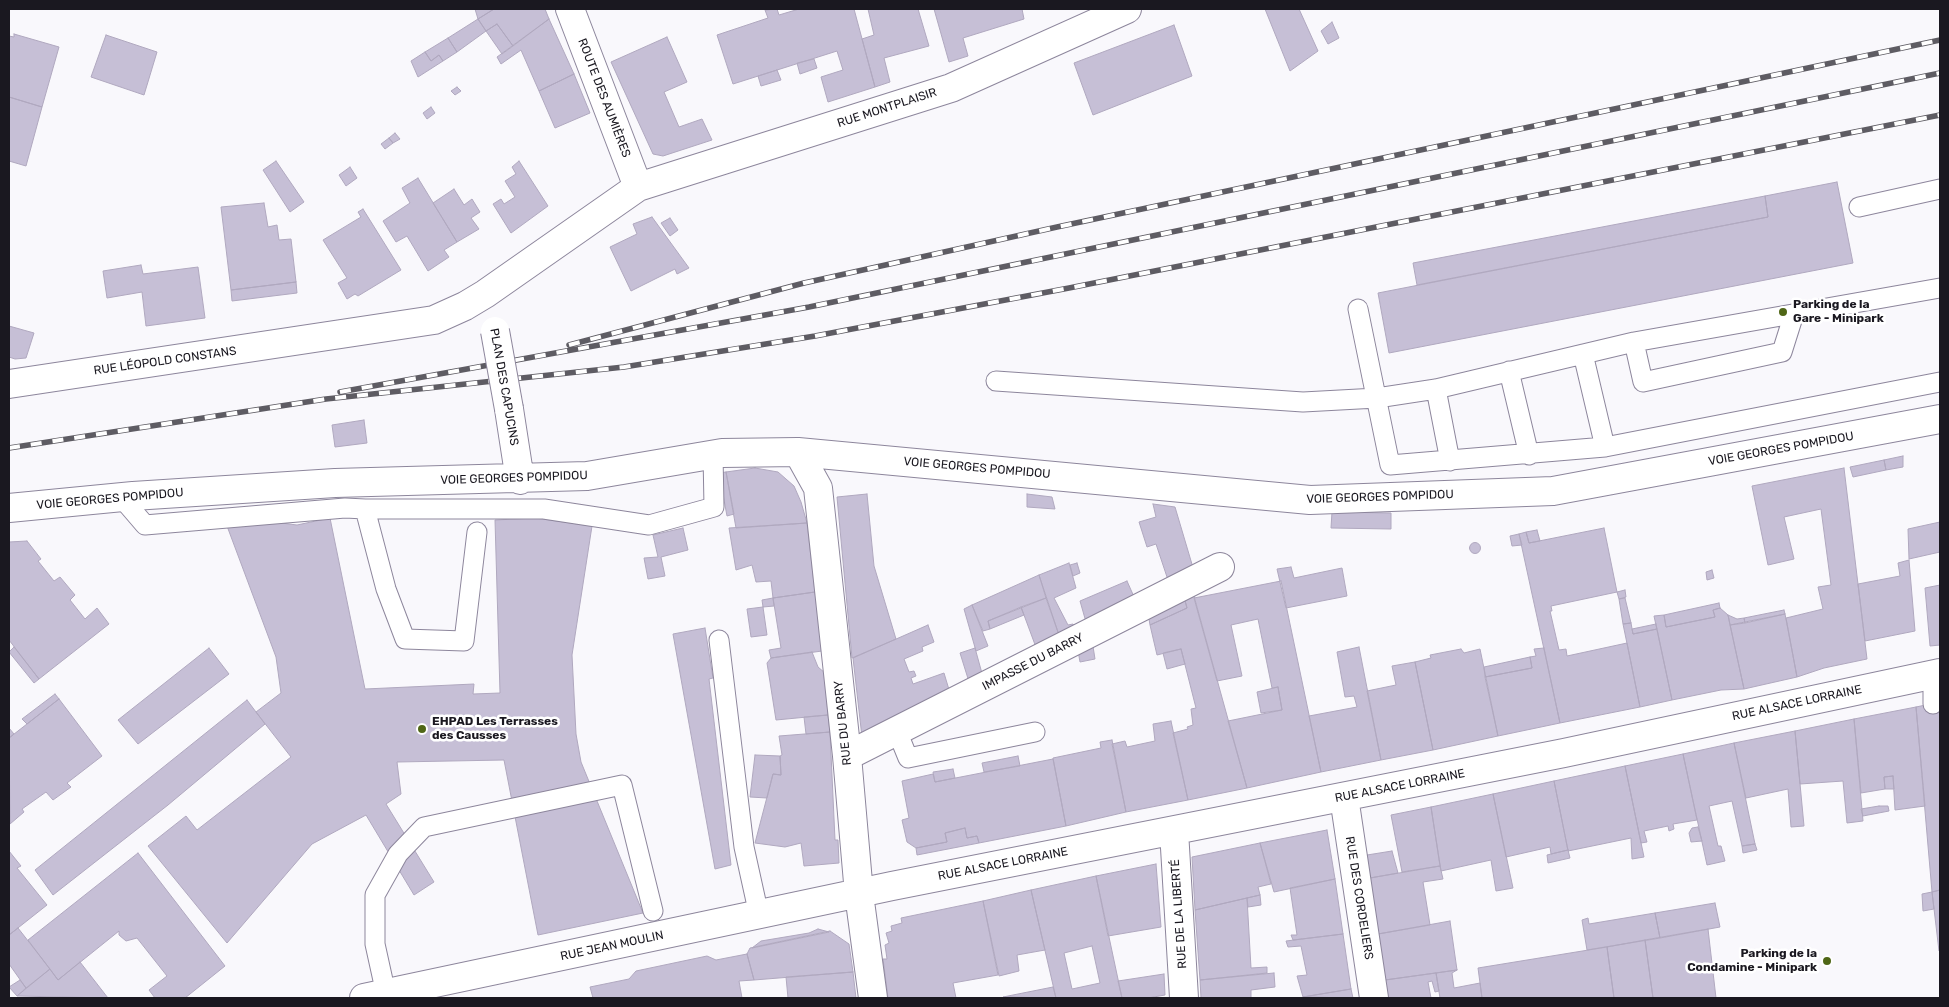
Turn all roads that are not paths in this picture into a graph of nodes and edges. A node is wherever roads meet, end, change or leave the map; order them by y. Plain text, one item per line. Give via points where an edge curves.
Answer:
1 (570, 9) edge
2 (1127, 9) edge
3 (638, 187) junction
4 (1940, 189) edge
5 (1859, 207) dead end
6 (1940, 288) edge
7 (485, 294) junction
8 (1358, 309) dead end
9 (1794, 314) junction
10 (1634, 342) junction
11 (1583, 354) junction
12 (1509, 371) junction
13 (996, 381) dead end
14 (1940, 382) edge
15 (9, 384) edge
16 (1436, 389) junction
17 (1376, 398) junction
18 (1940, 420) edge
19 (1605, 447) junction
20 (798, 452) junction
21 (713, 454) junction
22 (1528, 455) junction
23 (1450, 460) junction
24 (520, 480) junction
25 (121, 497) junction
26 (9, 508) edge
27 (365, 509) junction
28 (477, 532) dead end
29 (1220, 567) dead end
30 (719, 640) dead end
31 (1937, 673) edge
32 (1933, 704) dead end
33 (897, 731) junction
34 (1034, 732) dead end
35 (847, 756) junction
36 (1344, 797) junction
37 (1174, 830) junction
38 (859, 894) junction
39 (653, 911) dead end
40 (759, 915) junction
41 (375, 996) edge
42 (872, 998) edge
43 (1184, 998) edge
44 (1374, 998) edge

1 - 3 street, ROUTE DES AUMIÈRES
2 - 3 street, RUE MONTPLAISIR via 950,88
3 - 7 street
4 - 5 lane
6 - 9 lane
7 - 15 street, RUE LÉOPOLD CONSTANS via 434,320
7 - 24 street, PLAN DES CAPUCINS, bridge via 495,331
8 - 17 lane
9 - 10 lane
9 - 10 lane via 1782,352 1643,382
10 - 11 lane
11 - 12 lane
11 - 19 lane
12 - 16 lane
12 - 22 lane
13 - 17 lane via 1303,402
14 - 19 lane
16 - 17 lane
16 - 23 lane
17 - 23 lane via 1390,465
18 - 20 street, VOIE GEORGES POMPIDOU via 1553,491 1310,500
19 - 22 lane
20 - 21 street, VOIE GEORGES POMPIDOU
20 - 35 street, RUE DU BARRY via 818,488
21 - 24 street, VOIE GEORGES POMPIDOU via 587,476
21 - 27 lane via 714,507 649,525 544,509
22 - 23 lane
24 - 25 street, VOIE GEORGES POMPIDOU via 335,483
25 - 26 street, VOIE GEORGES POMPIDOU
25 - 27 lane via 144,525
27 - 28 lane via 386,589 404,639 464,641
29 - 33 street, IMPASSE DU BARRY
30 - 40 lane via 744,847
31 - 32 lane
31 - 36 street, RUE ALSACE LORRAINE
33 - 34 lane via 908,758
33 - 35 street, IMPASSE DU BARRY
35 - 38 street, RUE DU BARRY
36 - 37 street, RUE ALSACE LORRAINE
36 - 44 street, RUE DES CORDELIERS
37 - 38 street, RUE ALSACE LORRAINE
37 - 43 street, RUE DE LA LIBERTÉ
38 - 40 street, RUE JEAN MOULIN
38 - 42 street, RUE DU BARRY
39 - 41 lane via 622,785 424,827 398,854 375,895
40 - 41 street, RUE JEAN MOULIN

